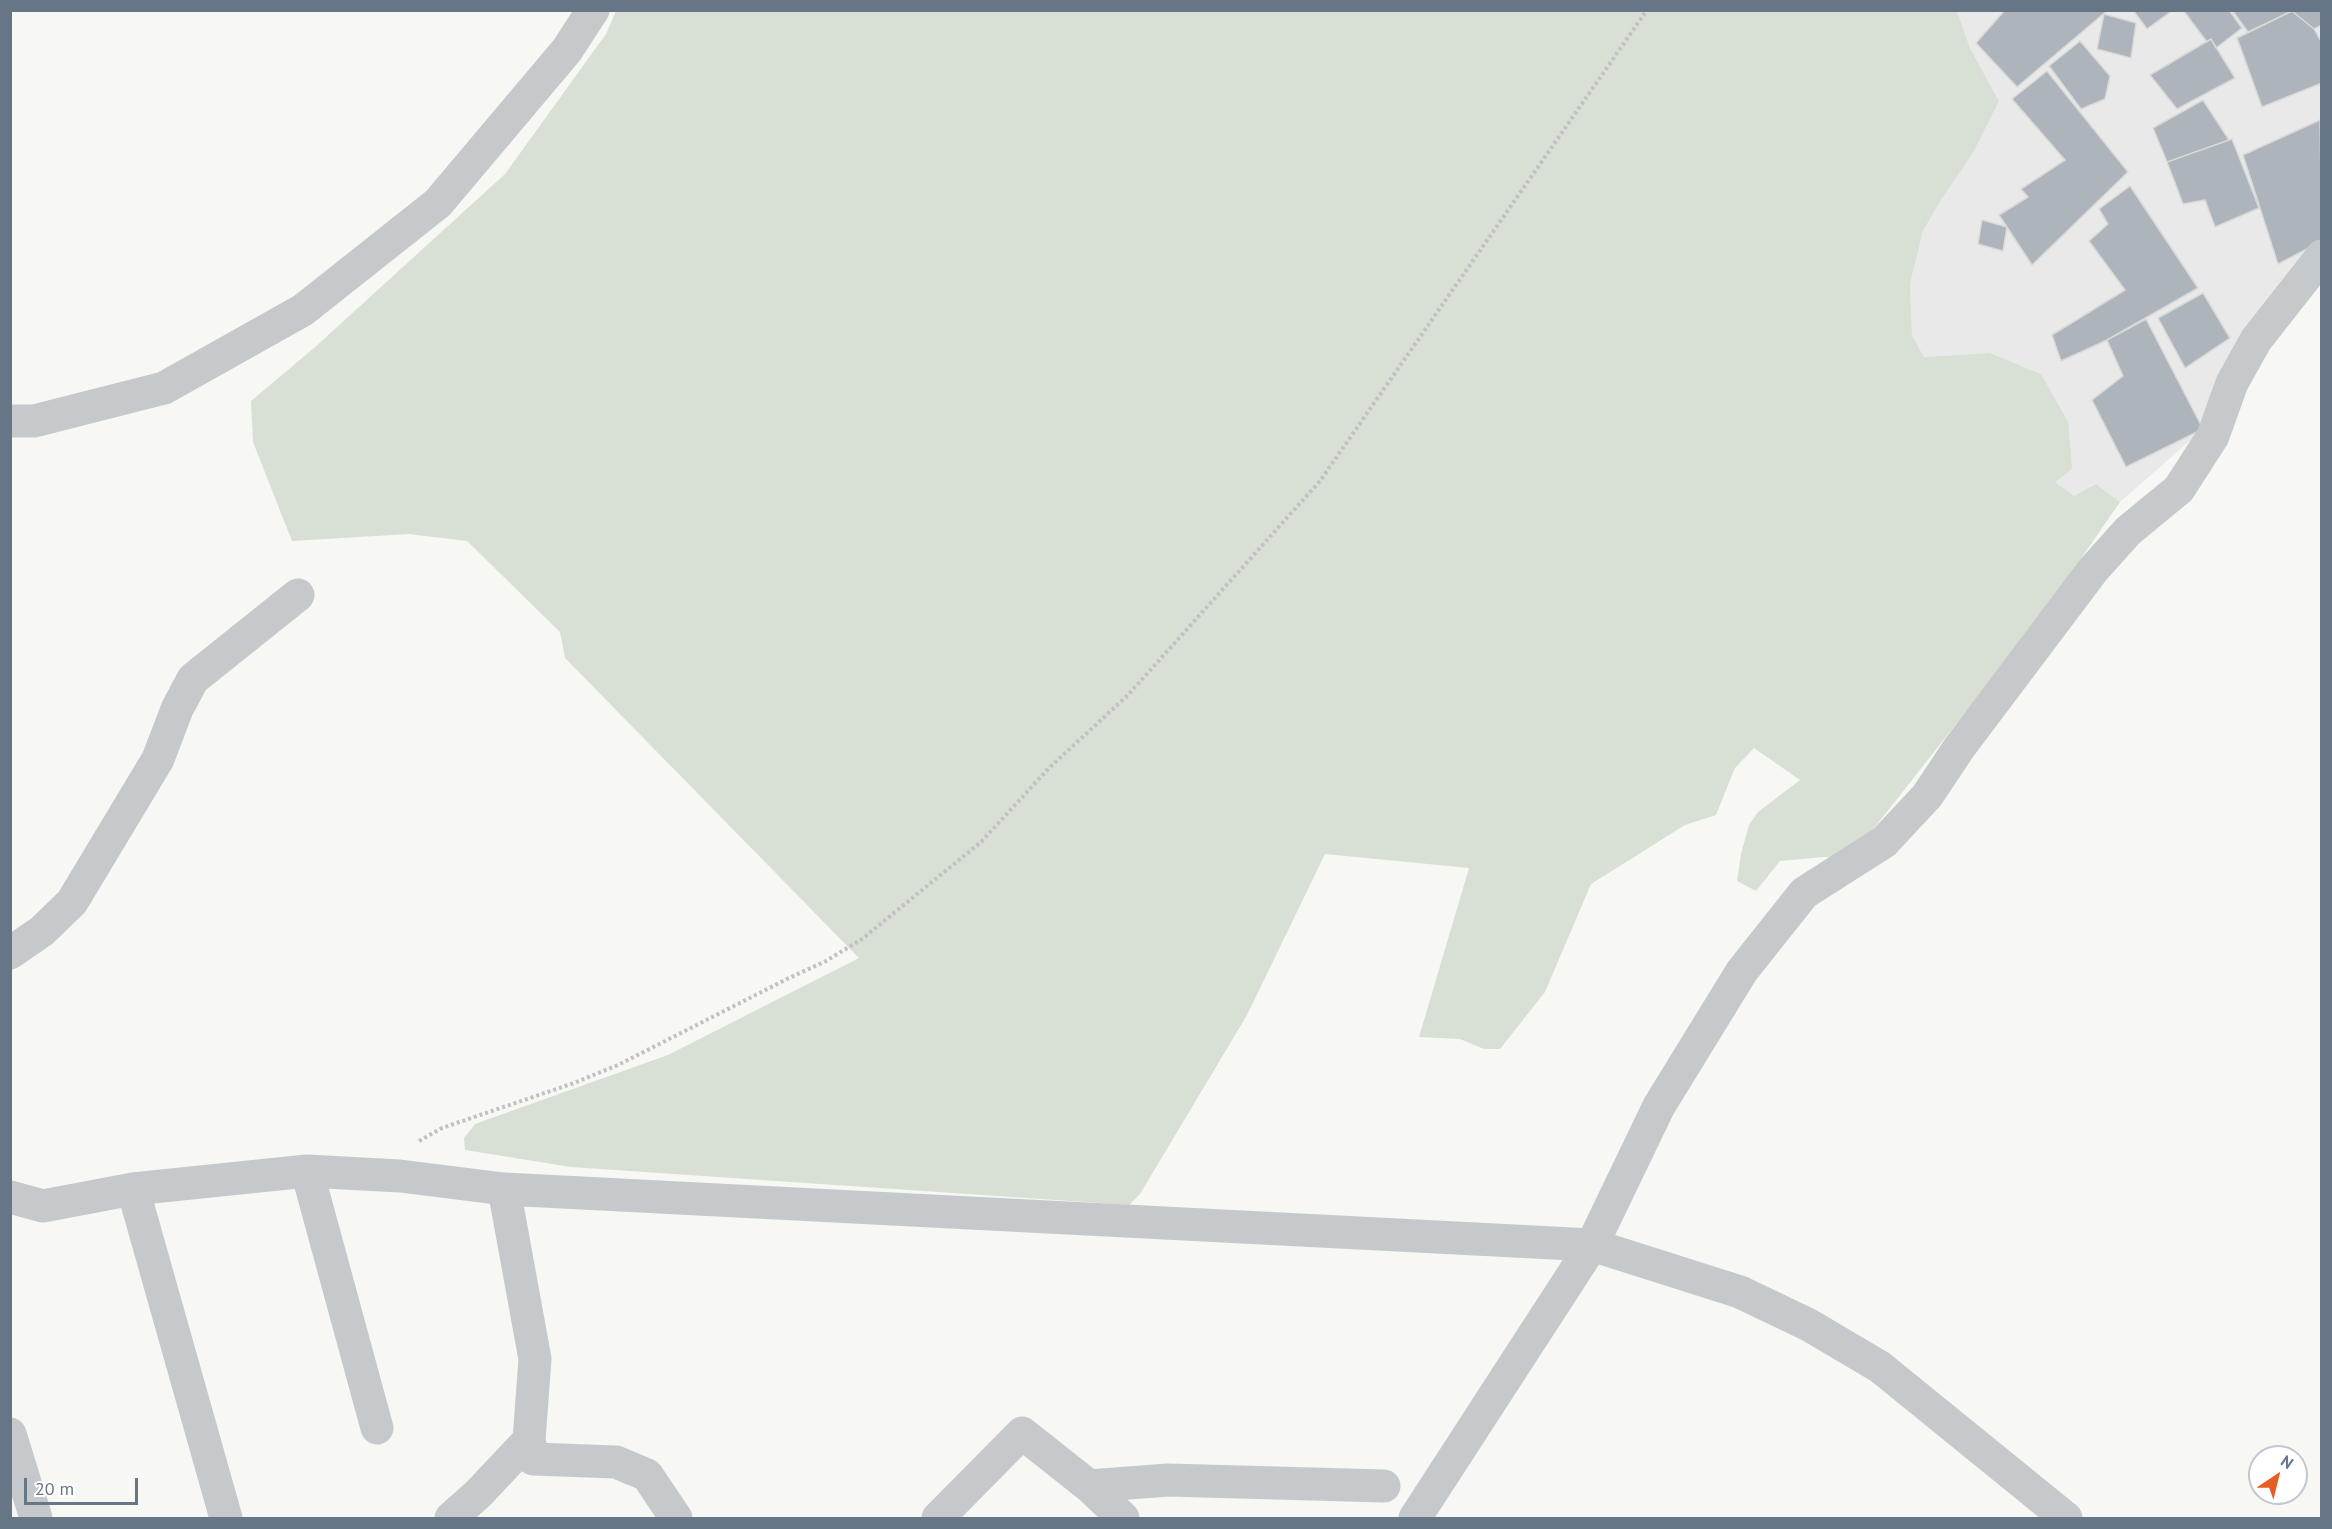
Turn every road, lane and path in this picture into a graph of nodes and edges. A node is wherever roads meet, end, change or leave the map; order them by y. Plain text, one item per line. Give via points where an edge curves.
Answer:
1 (593, 10) edge
2 (1647, 10) edge
3 (2322, 256) edge
4 (10, 421) edge
5 (298, 595) dead end
6 (10, 953) edge
7 (307, 1171) junction
8 (400, 1176) junction
9 (133, 1189) junction
10 (504, 1189) junction
11 (10, 1197) edge
12 (1592, 1245) junction
13 (377, 1428) dead end
14 (10, 1434) edge
15 (529, 1440) junction
16 (1089, 1486) junction
17 (1384, 1486) dead end
18 (26, 1513) edge
19 (226, 1518) edge
20 (451, 1518) edge
21 (676, 1518) edge
22 (938, 1518) edge
23 (1123, 1518) edge
24 (1415, 1518) edge
25 (2066, 1518) edge

1 - 4 street via 567,50 438,202 303,310 164,388 34,421
2 - 8 path via 1320,481 1128,694 1049,768 981,842 862,939 826,961 618,1065 442,1128 404,1153
3 - 12 street via 2256,340 2232,383 2213,436 2179,489 2128,531 2093,570 1927,796 1884,842 1804,893 1742,971 1659,1106
5 - 6 street via 193,679 158,759 72,902 42,931
7 - 8 street
7 - 9 street
7 - 13 street
8 - 10 street
9 - 11 street via 44,1206
9 - 19 street
10 - 12 street
10 - 15 street via 535,1359
12 - 24 street
12 - 25 street via 1740,1292 1819,1331 1880,1367
14 - 18 street
15 - 20 street
15 - 21 street via 533,1459 616,1462 647,1475
16 - 17 street via 1168,1479
16 - 22 street via 1022,1433
16 - 23 street

